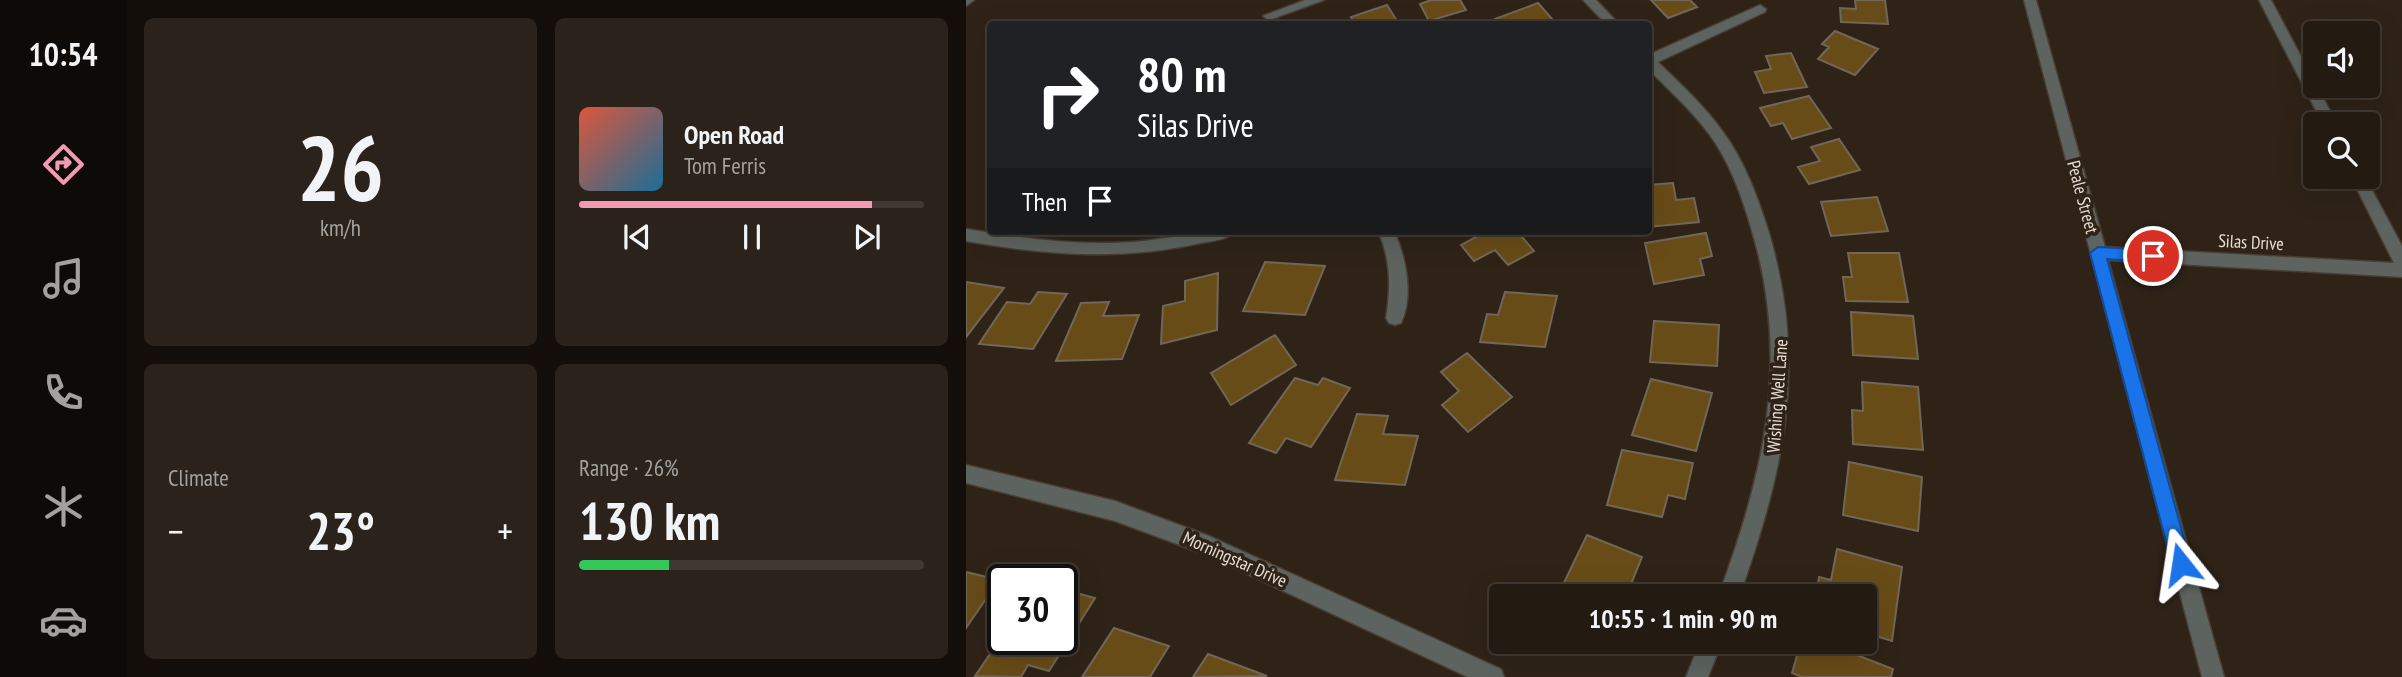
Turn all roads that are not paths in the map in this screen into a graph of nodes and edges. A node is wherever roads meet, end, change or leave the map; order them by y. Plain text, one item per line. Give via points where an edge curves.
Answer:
1 (1318, 0) edge
2 (1589, 0) edge
3 (2030, 0) edge
4 (2265, 0) edge
5 (1760, 9) dead end
6 (1269, 16) dead end
7 (1610, 21) edge
8 (1652, 60) edge
9 (1652, 64) edge
10 (2324, 112) edge
11 (2364, 189) edge
12 (1210, 235) edge
13 (1388, 235) edge
14 (966, 236) edge
15 (2098, 253) junction
16 (2402, 262) edge
17 (2402, 270) edge
18 (1395, 318) dead end
19 (966, 474) edge
20 (1733, 584) edge
21 (1706, 654) edge
22 (1493, 677) edge
23 (1697, 677) edge
24 (2213, 677) edge

1 - 6 street
2 - 7 street
3 - 15 street, Peale Street
4 - 10 street
5 - 8 street
9 - 20 street, Wishing Well Lane via 1717,134 1747,190 1769,253 1782,328 1782,384 1773,458
11 - 16 street
12 - 14 street via 1122,249
13 - 18 street via 1395,248 1400,284
15 - 17 street, Silas Drive
15 - 24 street, Peale Street
19 - 22 street, Morningstar Drive via 1115,511 1209,546
21 - 23 street

